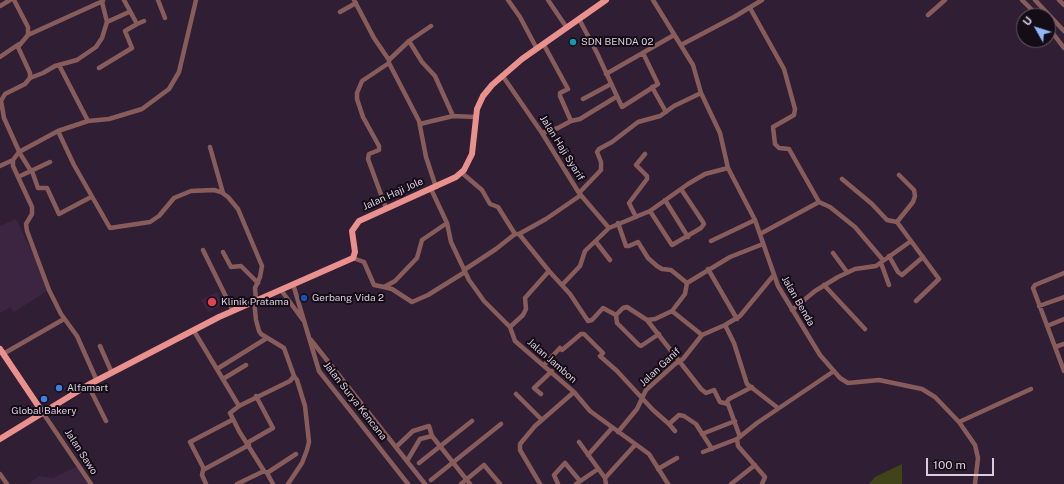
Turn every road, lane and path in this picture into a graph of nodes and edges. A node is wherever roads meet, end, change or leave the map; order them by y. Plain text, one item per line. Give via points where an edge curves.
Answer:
1 (10, 0) edge
2 (14, 0) edge
3 (124, 0) edge
4 (158, 0) edge
5 (196, 0) edge
6 (508, 0) edge
7 (548, 0) edge
8 (606, 0) edge
9 (653, 0) edge
10 (762, 0) edge
11 (944, 0) edge
12 (1022, 0) edge
13 (1035, 0) edge
14 (1059, 0) edge
15 (101, 1) edge
16 (355, 1) edge
17 (1064, 5) edge
18 (0, 6) edge
19 (750, 8) junction
20 (1030, 8) edge
21 (129, 12) junction
22 (340, 12) dead end
23 (928, 15) dead end
24 (165, 18) dead end
25 (579, 19) junction
26 (144, 21) dead end
27 (107, 22) junction
28 (137, 24) junction
29 (431, 26) dead end
30 (567, 28) junction
31 (1064, 31) edge
32 (28, 35) junction
33 (674, 35) junction
34 (1064, 35) edge
35 (1056, 36) edge
36 (1058, 39) junction
37 (409, 41) junction
38 (19, 44) junction
39 (544, 45) junction
40 (681, 45) junction
41 (1064, 48) edge
42 (536, 49) junction
43 (643, 53) junction
44 (0, 57) edge
45 (389, 61) junction
46 (59, 65) junction
47 (99, 68) dead end
48 (606, 74) junction
49 (502, 76) junction
50 (30, 78) junction
51 (611, 84) junction
52 (652, 87) junction
53 (701, 93) junction
54 (1, 97) edge
55 (616, 97) junction
56 (583, 99) dead end
57 (666, 112) junction
58 (453, 116) junction
59 (475, 116) junction
60 (88, 121) junction
61 (570, 121) junction
62 (420, 124) junction
63 (58, 131) junction
64 (542, 133) junction
65 (210, 147) dead end
66 (19, 152) junction
67 (645, 154) dead end
68 (13, 160) junction
69 (50, 162) dead end
70 (0, 166) edge
71 (728, 168) junction
72 (31, 171) junction
73 (462, 173) junction
74 (898, 175) dead end
75 (18, 177) junction
76 (842, 178) dead end
77 (433, 188) junction
78 (681, 189) junction
79 (223, 193) junction
80 (580, 194) junction
81 (91, 197) junction
82 (665, 200) junction
83 (819, 202) junction
84 (386, 208) junction
85 (650, 211) junction
86 (636, 217) junction
87 (755, 220) junction
88 (897, 222) junction
89 (447, 223) junction
90 (618, 223) junction
91 (608, 228) junction
92 (517, 234) junction
93 (760, 234) junction
94 (688, 237) junction
95 (911, 240) junction
96 (596, 242) junction
97 (712, 242) dead end
98 (763, 244) junction
99 (202, 250) dead end
100 (223, 252) dead end
101 (833, 253) dead end
102 (889, 256) junction
103 (923, 257) junction
104 (353, 258) junction
105 (610, 260) dead end
106 (882, 261) junction
107 (708, 269) junction
108 (464, 271) junction
109 (549, 271) junction
110 (847, 272) junction
111 (1064, 273) edge
112 (773, 276) junction
113 (258, 283) junction
114 (687, 283) junction
115 (293, 284) junction
116 (562, 285) junction
117 (824, 285) junction
118 (889, 285) dead end
119 (384, 287) junction
120 (281, 290) junction
121 (1064, 297) edge
122 (255, 300) junction
123 (916, 301) dead end
124 (1039, 306) junction
125 (792, 310) junction
126 (233, 311) junction
127 (672, 311) junction
128 (616, 315) junction
129 (64, 319) junction
130 (737, 319) junction
131 (1064, 319) edge
132 (647, 320) junction
133 (304, 321) junction
134 (725, 325) junction
135 (1047, 326) junction
136 (510, 327) junction
137 (865, 329) dead end
138 (194, 331) junction
139 (659, 334) junction
140 (702, 335) junction
141 (267, 338) junction
142 (310, 339) junction
143 (1064, 344) edge
144 (100, 346) dead end
145 (1055, 347) junction
146 (2, 351) edge
147 (680, 361) junction
148 (246, 364) dead end
149 (544, 365) junction
150 (217, 370) junction
151 (834, 371) junction
152 (1064, 371) edge
153 (552, 372) junction
154 (112, 373) junction
155 (294, 376) junction
156 (223, 379) junction
157 (97, 381) junction
158 (88, 385) junction
159 (752, 388) junction
160 (1031, 389) dead end
161 (574, 392) junction
162 (516, 394) dead end
163 (541, 394) dead end
164 (256, 396) junction
165 (642, 399) junction
166 (726, 402) junction
167 (239, 406) junction
168 (778, 408) junction
169 (43, 413) junction
170 (106, 420) dead end
171 (232, 420) junction
172 (542, 420) junction
173 (472, 421) dead end
174 (735, 421) junction
175 (959, 422) junction
176 (501, 424) dead end
177 (669, 424) junction
178 (612, 428) junction
179 (675, 431) dead end
180 (618, 432) junction
181 (702, 434) junction
182 (432, 436) junction
183 (738, 438) junction
184 (0, 439) edge
185 (579, 442) dead end
186 (248, 444) junction
187 (635, 445) junction
188 (396, 447) junction
189 (441, 447) junction
190 (712, 449) junction
191 (703, 452) dead end
192 (296, 454) dead end
193 (588, 455) junction
194 (677, 458) dead end
195 (407, 461) junction
196 (419, 462) dead end
197 (453, 463) junction
198 (754, 465) junction
199 (204, 469) junction
200 (598, 469) junction
201 (658, 469) junction
202 (265, 472) junction
203 (0, 474) edge
204 (605, 478) junction
205 (432, 480) dead end
206 (468, 482) edge
207 (578, 482) edge
208 (498, 483) edge
209 (7, 484) edge
210 (91, 484) edge
211 (206, 484) edge
212 (237, 484) edge
213 (273, 484) edge
214 (288, 484) edge
215 (408, 484) edge
216 (425, 484) edge
217 (461, 484) edge
218 (540, 484) edge
219 (558, 484) edge
220 (606, 484) edge
221 (668, 484) edge
222 (731, 484) edge
223 (762, 484) edge
224 (975, 484) edge

1 - 18 street
2 - 32 street via 28,27
3 - 21 street
4 - 24 street
5 - 60 street via 179,72 172,86 142,109 109,119
6 - 42 street
7 - 30 street
8 - 25 main road
9 - 33 street, Jalan Benda
10 - 19 street
11 - 23 street
12 - 20 street
13 - 31 street
14 - 17 street
15 - 27 street
15 - 32 street
16 - 22 street
16 - 45 street, Jalan Jambon
19 - 40 street
19 - 83 street via 784,69 795,110 794,114 773,127 775,144 779,148 789,149
21 - 27 street
21 - 28 street
25 - 30 main road
25 - 48 street
26 - 28 street
27 - 46 street via 96,47 77,60
28 - 47 street via 125,31 132,48
29 - 37 street
30 - 39 main road
32 - 38 street
33 - 40 street, Jalan Benda
33 - 43 street
34 - 36 street
35 - 36 street
36 - 41 street
37 - 45 street
37 - 58 street via 422,62 436,76
38 - 44 street
38 - 50 street
39 - 42 main road
39 - 61 street via 568,89 560,96
40 - 53 street, Jalan Benda via 693,65
42 - 49 main road
43 - 48 street
43 - 52 street via 658,83
45 - 62 street, Jalan Jambon
45 - 84 street via 362,81 357,93 363,117 380,146 368,159
46 - 50 street
46 - 60 street
48 - 51 street
49 - 59 main road via 483,96
49 - 64 street, Jalan Haji Syarif
50 - 54 street via 21,87
51 - 55 street
51 - 56 street
52 - 55 street via 622,107
52 - 57 street
53 - 57 street
53 - 71 street, Jalan Benda via 720,133
54 - 66 street via 0,105
55 - 61 street via 580,119
57 - 80 street via 638,122 599,150 597,152 601,170
58 - 59 street
58 - 62 street
59 - 73 main road via 472,154
60 - 63 street
61 - 64 street
62 - 77 street, Jalan Jambon
63 - 66 street
63 - 81 street
64 - 80 street, Jalan Haji Syarif
65 - 79 street
66 - 68 street
66 - 72 street
67 - 86 street via 636,165 647,179 629,202
68 - 70 street
68 - 75 street via 12,166
69 - 72 street
71 - 78 street via 705,174
71 - 87 street, Jalan Benda
72 - 75 street
72 - 81 street via 38,188 47,188 59,214
73 - 77 main road, Jalan Haji Jole
73 - 92 street via 482,190 490,204 498,207
74 - 88 street via 914,190 915,196
75 - 129 street via 32,211 26,224 27,230 54,303
76 - 88 street via 887,220
77 - 84 main road, Jalan Haji Jole
77 - 89 street, Jalan Jambon
78 - 82 street
78 - 94 street via 704,224
79 - 81 street via 206,189 191,191 174,198 159,216 150,222 112,228 107,225
79 - 113 street via 238,209 259,256 262,271
80 - 91 street, Jalan Haji Syarif
80 - 92 street via 552,215
82 - 85 street
82 - 94 street
83 - 93 street
83 - 106 street via 834,209 855,227
84 - 104 main road, Jalan Haji Jole via 367,216 354,226
85 - 86 street
85 - 94 street via 672,245
86 - 90 street
87 - 93 street, Jalan Benda
87 - 97 street
88 - 95 street
89 - 108 street, Jalan Jambon via 451,242
89 - 119 street via 422,240 418,258
90 - 91 street
90 - 114 street via 626,246 638,242 648,258 657,266 675,272
91 - 96 street
92 - 108 street
92 - 109 street
93 - 98 street, Jalan Benda
95 - 102 street
95 - 103 street
96 - 105 street
96 - 116 street via 583,255 580,266
98 - 107 street
98 - 112 street, Jalan Benda
99 - 126 street
100 - 113 street via 231,268 241,266
101 - 110 street
102 - 103 street via 902,275
102 - 106 street
103 - 123 street via 939,279
104 - 115 main road
104 - 119 street via 364,262 374,285
106 - 110 street via 876,266
106 - 118 street
107 - 114 street
107 - 130 street
108 - 119 street via 428,295 412,302 392,289
108 - 136 street, Jalan Jambon via 484,301
109 - 116 street
109 - 136 street via 527,296 525,312
110 - 117 street
111 - 124 street via 1034,286
112 - 125 street, Jalan Benda
112 - 130 street
113 - 122 street via 254,293
114 - 127 street via 684,294
115 - 120 main road
115 - 133 street, Jalan Surya Kencana
116 - 128 street via 588,320 592,320 603,308
117 - 125 street
117 - 137 street
120 - 122 main road
120 - 133 street, Jalan Surya Kencana
121 - 124 street
122 - 126 main road
122 - 141 street via 259,331
124 - 135 street
125 - 151 street, Jalan Benda via 820,356
126 - 138 main road
127 - 132 street
127 - 140 street
128 - 132 street via 626,307
128 - 139 street via 620,326 639,345 642,346
129 - 146 street
129 - 157 street via 77,336
130 - 134 street
131 - 135 street
132 - 139 street
133 - 142 street, Jalan Surya Kencana
134 - 140 street
134 - 159 street via 748,384
135 - 145 street
136 - 149 street, Jalan Jambon via 515,341
138 - 150 street
138 - 154 main road
139 - 147 street
140 - 147 street, Jalan Ganif
141 - 150 street
141 - 155 street via 284,348
142 - 188 street
142 - 215 street, Jalan Surya Kencana via 319,371
143 - 145 street
144 - 154 street
145 - 152 street
146 - 169 main road
147 - 165 street, Jalan Ganif via 646,390
147 - 166 street via 704,392 714,390 720,402
148 - 156 street
149 - 153 street, Jalan Jambon
149 - 165 street via 560,348 562,350 584,334 603,353 600,356 617,370
150 - 156 street
151 - 168 street
151 - 175 street, Jalan Benda via 848,383 878,380 922,389 936,397
153 - 161 street, Jalan Jambon
153 - 163 street via 534,388
154 - 157 main road
155 - 164 street via 290,381
155 - 214 street via 298,380 302,394 308,442 302,463
156 - 167 street
157 - 158 main road
158 - 169 main road
158 - 170 street
159 - 166 street
159 - 168 street
160 - 175 street
161 - 172 street
161 - 178 street, Jalan Jambon via 590,411
162 - 172 street
164 - 167 street
164 - 186 street via 273,428
165 - 177 street
165 - 180 street, Jalan Ganif
166 - 174 street
167 - 171 street via 231,411
168 - 183 street
169 - 184 main road
169 - 210 street, Jalan Sawo
171 - 186 street
171 - 199 street via 190,442
172 - 218 street via 524,438 520,447
173 - 189 street
174 - 181 street
174 - 183 street
175 - 224 street, Jalan Benda via 975,445 978,472
176 - 197 street
177 - 179 street
177 - 181 street via 682,415 696,424
178 - 180 street, Jalan Jambon
178 - 193 street
180 - 187 street, Jalan Jambon
181 - 190 street
182 - 188 street via 428,426 417,428
182 - 189 street
182 - 195 street via 420,439
183 - 190 street
183 - 198 street via 738,446
185 - 193 street
186 - 199 street
186 - 202 street
187 - 201 street, Jalan Jambon via 649,454
187 - 204 street
188 - 195 street
189 - 196 street
189 - 197 street
190 - 191 street
192 - 202 street
193 - 200 street
194 - 201 street
195 - 216 street
197 - 205 street
197 - 206 street
198 - 222 street
198 - 223 street via 765,477
199 - 211 street via 202,473
200 - 204 street
200 - 207 street
201 - 221 street, Jalan Jambon
202 - 212 street
202 - 213 street
203 - 209 street
204 - 220 street
206 - 208 street via 484,465
206 - 217 street
207 - 219 street via 565,463 554,475

